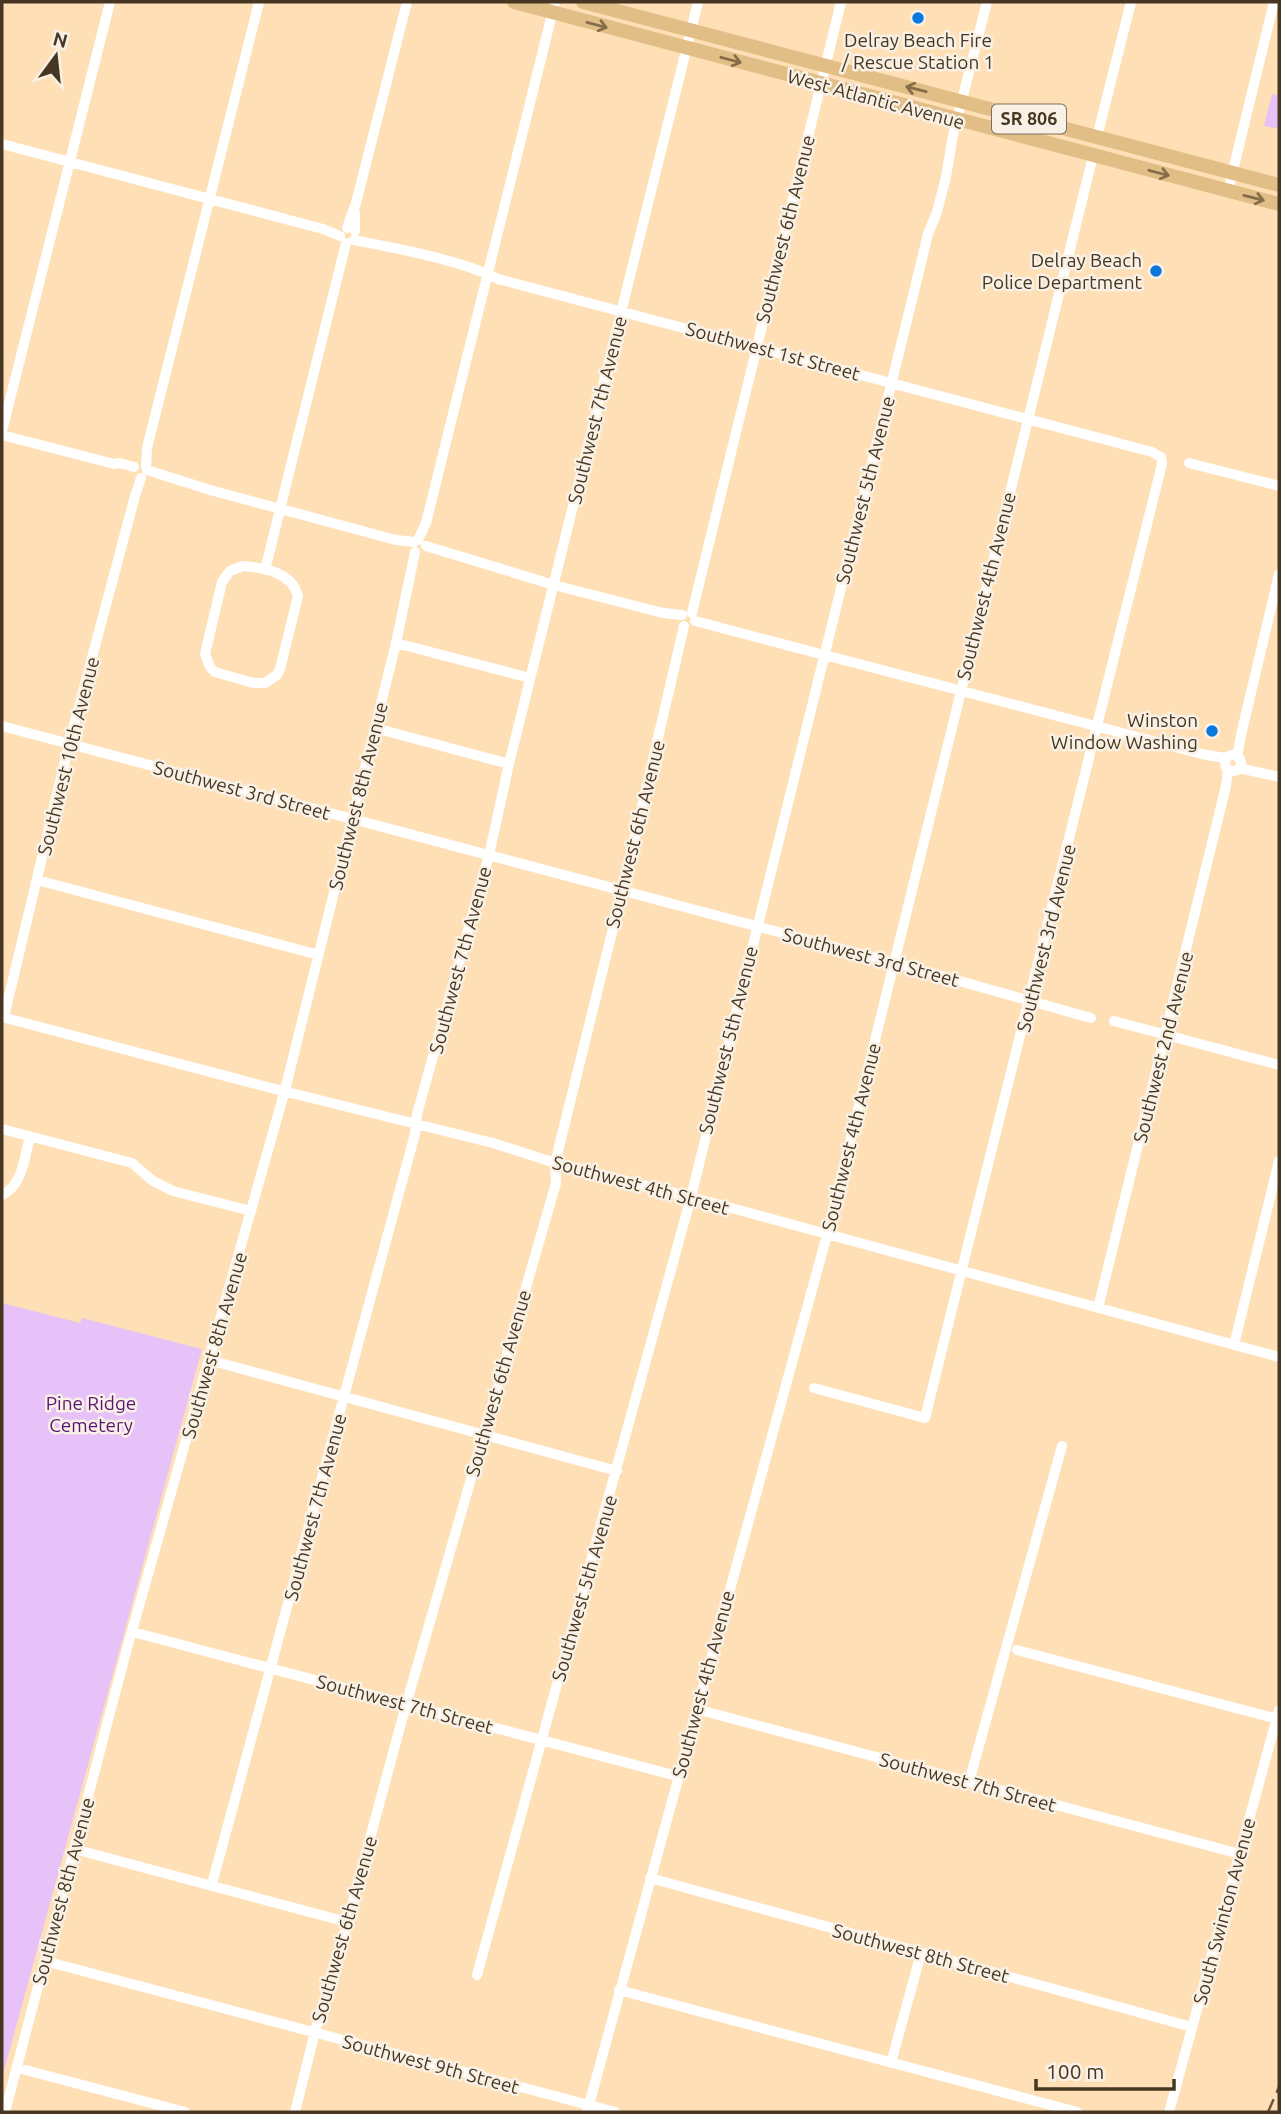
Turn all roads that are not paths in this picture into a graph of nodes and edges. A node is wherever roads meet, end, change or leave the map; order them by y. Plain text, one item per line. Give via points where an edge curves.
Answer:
1 (110, 2) edge
2 (259, 2) edge
3 (407, 2) edge
4 (514, 2) edge
5 (583, 2) edge
6 (698, 2) edge
7 (841, 2) edge
8 (987, 2) edge
9 (1131, 2) edge
10 (1275, 2) edge
11 (553, 7) edge
12 (691, 30) junction
13 (686, 48) junction
14 (825, 66) junction
15 (821, 84) junction
16 (961, 101) junction
17 (957, 120) junction
18 (1097, 137) junction
19 (2, 144) edge
20 (1055, 146) junction
21 (1139, 148) junction
22 (1093, 156) junction
23 (70, 162) junction
24 (1232, 173) junction
25 (1279, 185) edge
26 (1228, 191) junction
27 (209, 199) junction
28 (1279, 204) edge
29 (349, 235) junction
30 (486, 273) junction
31 (621, 312) junction
32 (756, 347) junction
33 (891, 382) junction
34 (1028, 419) junction
35 (2, 433) edge
36 (1161, 457) joint
37 (1189, 463) dead end
38 (140, 471) junction
39 (1279, 486) edge
40 (281, 509) junction
41 (419, 547) junction
42 (265, 570) junction
43 (1279, 574) edge
44 (554, 585) junction
45 (688, 619) junction
46 (396, 643) junction
47 (824, 654) junction
48 (530, 678) junction
49 (960, 690) junction
50 (2, 726) edge
51 (1098, 726) junction
52 (375, 728) junction
53 (69, 744) junction
54 (1233, 763) junction
55 (509, 764) junction
56 (1279, 777) edge
57 (352, 819) junction
58 (489, 855) junction
59 (37, 880) junction
60 (622, 891) junction
61 (756, 927) junction
62 (319, 955) junction
63 (894, 963) junction
64 (1030, 1000) junction
65 (3, 1017) edge
66 (1091, 1018) dead end
67 (1114, 1021) dead end
68 (1166, 1035) junction
69 (1279, 1065) edge
70 (285, 1090) junction
71 (417, 1126) junction
72 (2, 1129) edge
73 (30, 1137) junction
74 (1279, 1161) edge
75 (555, 1163) junction
76 (2, 1195) edge
77 (691, 1197) junction
78 (251, 1211) junction
79 (827, 1235) junction
80 (962, 1271) junction
81 (1098, 1308) junction
82 (1234, 1345) junction
83 (1279, 1357) edge
84 (209, 1360) junction
85 (814, 1388) dead end
86 (345, 1398) junction
87 (483, 1433) junction
88 (1062, 1446) dead end
89 (617, 1471) junction
90 (133, 1632) junction
91 (1017, 1650) dead end
92 (271, 1669) junction
93 (406, 1705) junction
94 (696, 1709) junction
95 (1278, 1715) edge
96 (542, 1741) junction
97 (677, 1776) junction
98 (968, 1782) junction
99 (74, 1849) junction
100 (1240, 1854) junction
101 (650, 1878) junction
102 (212, 1884) junction
103 (347, 1922) junction
104 (921, 1953) junction
105 (45, 1961) junction
106 (477, 1975) dead end
107 (619, 1990) junction
108 (1192, 2027) junction
109 (315, 2034) junction
110 (891, 2063) junction
111 (18, 2068) junction
112 (588, 2109) edge
113 (5, 2112) edge
114 (185, 2112) edge
115 (295, 2112) edge
116 (615, 2112) edge
117 (1077, 2112) edge
118 (1169, 2112) edge

1 - 23 street
2 - 27 street, Southwest 10th Avenue
3 - 29 street
4 - 11 main road, West Atlantic Avenue / SR 806
5 - 12 main road, West Atlantic Avenue / SR 806
6 - 12 street, Southwest 7th Avenue
7 - 14 street, Southwest 6th Avenue
8 - 16 street, Southwest 5th Avenue
9 - 18 street
10 - 24 street
11 -> 13 main road, West Atlantic Avenue / SR 806
11 - 30 street, Southwest 8th Avenue
12 - 13 street, Southwest 7th Avenue
12 - 14 main road, West Atlantic Avenue / SR 806
13 -> 15 main road, West Atlantic Avenue / SR 806
13 - 31 street, Southwest 7th Avenue
14 - 15 street, Southwest 6th Avenue
16 -> 14 main road, West Atlantic Avenue / SR 806
15 - 17 main road, West Atlantic Avenue / SR 806
15 - 32 street, Southwest 6th Avenue
16 - 17 street, Southwest 5th Avenue
16 - 18 main road, West Atlantic Avenue / SR 806
17 - 20 main road, West Atlantic Avenue / SR 806
17 - 33 street, Southwest 5th Avenue
18 - 20 main road via 1079,147
18 - 21 main road, West Atlantic Avenue / SR 806
19 - 23 street, Southwest 1st Street
20 - 22 main road, West Atlantic Avenue / SR 806
21 - 22 main road via 1110,147
21 - 24 main road, West Atlantic Avenue / SR 806
22 -> 26 main road, West Atlantic Avenue / SR 806
22 - 34 street, Southwest 4th Avenue
23 - 27 street, Southwest 1st Street
23 - 35 street
24 - 25 main road, West Atlantic Avenue / SR 806
24 - 26 street
26 -> 28 main road, West Atlantic Avenue / SR 806
27 - 29 street, Southwest 1st Street
27 - 38 street, Southwest 10th Avenue
29 - 30 street, Southwest 1st Street
29 - 40 street
30 - 31 street, Southwest 1st Street
30 - 41 street, Southwest 8th Avenue
31 - 32 street, Southwest 1st Street
31 - 44 street, Southwest 7th Avenue
32 - 33 street, Southwest 1st Street
32 - 45 street, Southwest 6th Avenue
33 - 34 street, Southwest 1st Street
33 - 47 street, Southwest 5th Avenue
34 - 36 street, Southwest 1st Street
34 - 49 street, Southwest 4th Avenue
35 - 38 street
36 - 51 street, Southwest 3rd Avenue
37 - 39 street
38 - 40 street
38 - 53 street, Southwest 10th Avenue
40 - 41 street
40 - 42 street
41 - 44 street
41 - 46 street, Southwest 8th Avenue via 421,561 411,574
42 - 42 street via 293,583 298,596 280,669 271,680 253,683 215,672 206,661 206,647 225,576 236,567
43 - 54 street, Southwest 2nd Avenue
44 - 45 street
44 - 48 street, Southwest 7th Avenue
45 - 47 street
45 - 60 street, Southwest 6th Avenue
46 - 48 street
46 - 52 street, Southwest 8th Avenue
47 - 49 street
47 - 61 street, Southwest 5th Avenue
48 - 55 street, Southwest 7th Avenue
49 - 51 street
49 - 63 street, Southwest 4th Avenue
50 - 53 street, Southwest 3rd Street
51 - 54 street
51 - 64 street, Southwest 3rd Avenue
52 - 55 street
52 - 57 street, Southwest 8th Avenue
53 - 57 street, Southwest 3rd Street
53 - 59 street, Southwest 10th Avenue
54 - 56 street via 1255,766
54 - 68 street, Southwest 2nd Avenue
55 - 58 street, Southwest 7th Avenue
57 - 58 street, Southwest 3rd Street
57 - 62 street, Southwest 8th Avenue
58 - 60 street, Southwest 3rd Street
58 - 71 street, Southwest 7th Avenue
59 - 62 street
59 - 65 street, Southwest 10th Avenue
60 - 61 street, Southwest 3rd Street
60 - 75 street, Southwest 6th Avenue
61 - 63 street, Southwest 3rd Street
61 - 77 street, Southwest 5th Avenue
62 - 70 street, Southwest 8th Avenue
63 - 64 street, Southwest 3rd Street
63 - 79 street, Southwest 4th Avenue
64 - 66 street, Southwest 3rd Street
64 - 80 street, Southwest 3rd Avenue
65 - 70 street, Southwest 4th Street
67 - 68 street
68 - 69 street
68 - 81 street, Southwest 2nd Avenue
70 - 71 street, Southwest 4th Street
70 - 78 street, Southwest 8th Avenue
71 - 75 street, Southwest 4th Street
71 - 86 street, Southwest 7th Avenue
72 - 73 street
73 - 76 street via 18,1181
73 - 78 street via 132,1163 173,1191
74 - 82 street
75 - 77 street, Southwest 4th Street
75 - 87 street, Southwest 6th Avenue via 556,1183
77 - 79 street, Southwest 4th Street
77 - 89 street, Southwest 5th Avenue
78 - 84 street, Southwest 8th Avenue
79 - 80 street, Southwest 4th Street
79 - 94 street, Southwest 4th Avenue
80 - 81 street, Southwest 4th Street
80 - 85 street, Southwest 3rd Avenue via 925,1418
81 - 82 street, Southwest 4th Street
82 - 83 street, Southwest 4th Street
84 - 86 street
84 - 90 street, Southwest 8th Avenue
86 - 87 street
86 - 92 street, Southwest 7th Avenue
87 - 89 street
87 - 93 street, Southwest 6th Avenue
88 - 98 street
89 - 96 street, Southwest 5th Avenue
90 - 92 street, Southwest 7th Street
90 - 99 street, Southwest 8th Avenue
91 - 95 street
92 - 93 street, Southwest 7th Street
92 - 102 street, Southwest 7th Avenue
93 - 96 street, Southwest 7th Street
93 - 103 street, Southwest 6th Avenue
94 - 97 street, Southwest 4th Avenue
94 - 98 street, Southwest 7th Street
95 - 100 street, South Swinton Avenue
96 - 97 street, Southwest 7th Street
96 - 106 street, Southwest 5th Avenue
97 - 101 street, Southwest 4th Avenue
98 - 100 street, Southwest 7th Street
99 - 102 street
99 - 105 street, Southwest 8th Avenue
100 - 108 street, South Swinton Avenue
101 - 104 street, Southwest 8th Street
101 - 107 street, Southwest 4th Avenue
102 - 103 street
103 - 109 street, Southwest 6th Avenue
104 - 108 street, Southwest 8th Street
104 - 110 street
105 - 109 street, Southwest 9th Street
105 - 111 street, Southwest 8th Avenue
107 - 110 street
107 - 112 street, Southwest 4th Avenue
108 - 118 street, South Swinton Avenue
109 - 112 street, Southwest 9th Street
109 - 115 street, Southwest 6th Avenue
110 - 117 street
111 - 113 street, Southwest 8th Avenue
111 - 114 street
112 - 116 street, Southwest 9th Street

